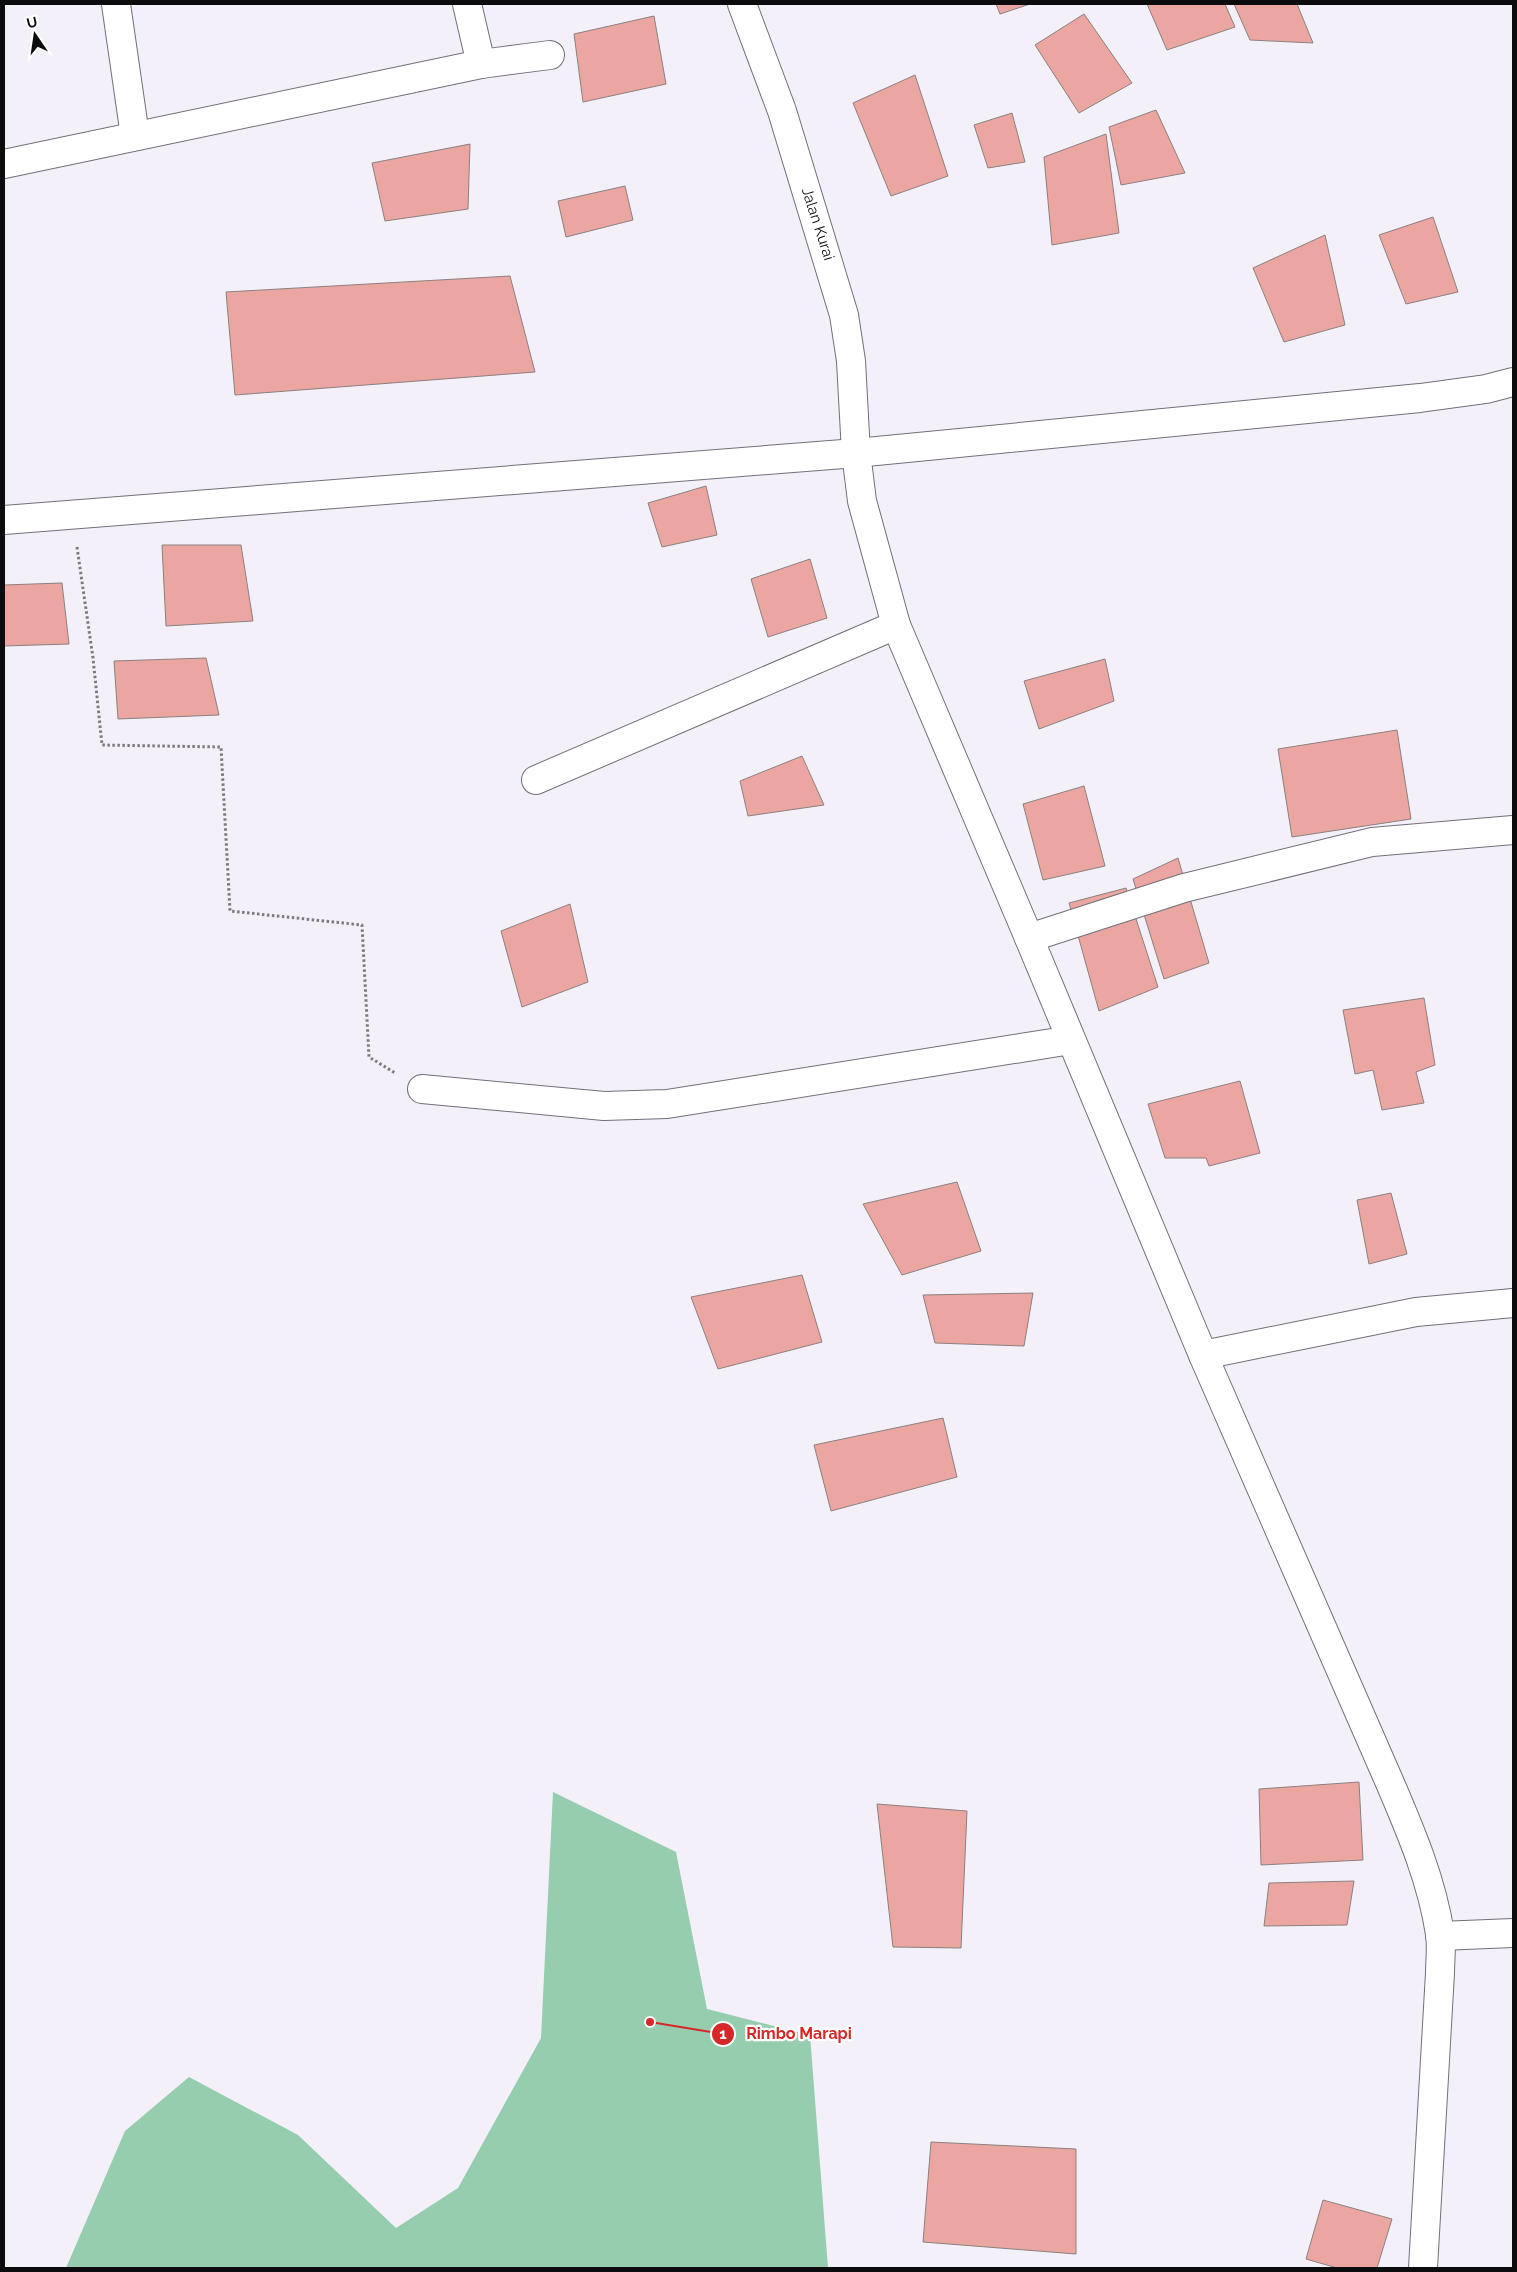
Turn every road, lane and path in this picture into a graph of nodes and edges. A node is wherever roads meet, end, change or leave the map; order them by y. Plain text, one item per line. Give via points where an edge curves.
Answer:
1 (116, 4) edge
2 (467, 4) edge
3 (742, 4) edge
4 (550, 55) dead end
5 (481, 64) junction
6 (135, 136) junction
7 (4, 164) edge
8 (1513, 382) edge
9 (856, 453) junction
10 (72, 514) junction
11 (4, 520) edge
12 (896, 626) junction
13 (536, 780) dead end
14 (1513, 830) edge
15 (1030, 938) junction
16 (1071, 1040) junction
17 (422, 1089) joint
18 (1513, 1303) edge
19 (1203, 1355) junction
20 (1513, 1933) edge
21 (1440, 1936) junction
22 (1424, 2268) edge

1 - 6 street
2 - 5 street
3 - 9 street, Jalan Kurai via 782,112 842,308 851,361
4 - 5 street
5 - 6 street
6 - 7 street
8 - 9 street via 1420,398
9 - 10 street
9 - 12 street, Jalan Kurai via 862,501
10 - 11 street
10 - 17 path via 94,658 102,745 220,747 230,911 362,925 369,1057
12 - 13 street
12 - 15 street, Jalan Kurai
14 - 15 street via 1372,842 1184,888
15 - 16 street, Jalan Kurai
16 - 17 street via 666,1104 604,1106
16 - 19 street, Jalan Kurai
18 - 19 street via 1416,1312
19 - 21 street, Jalan Kurai via 1412,1836 1433,1896
20 - 21 street
21 - 22 street, Jalan Kurai

